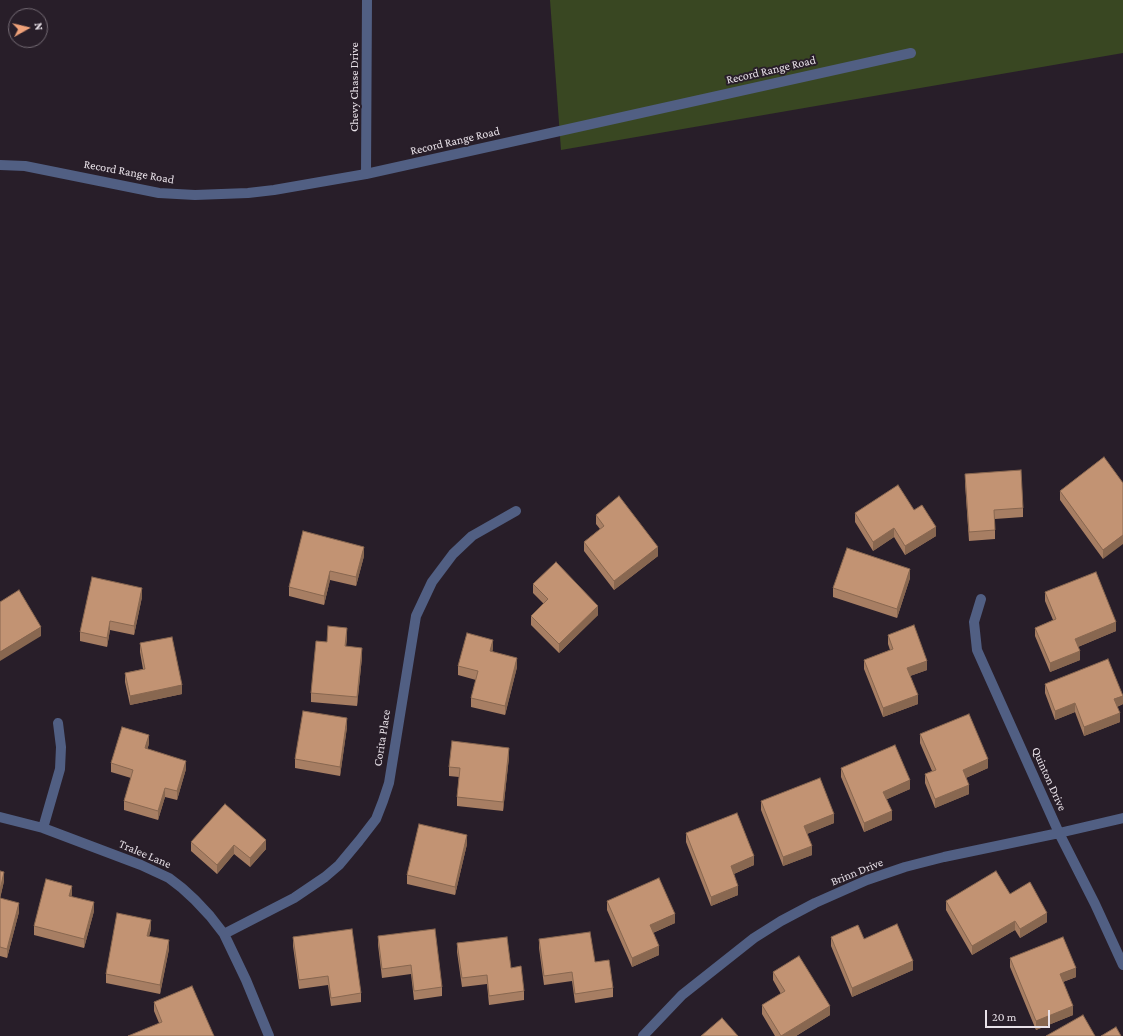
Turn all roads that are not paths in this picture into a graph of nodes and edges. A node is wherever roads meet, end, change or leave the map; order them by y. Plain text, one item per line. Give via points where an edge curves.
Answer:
1 (367, 0) edge
2 (912, 53) dead end
3 (0, 166) edge
4 (366, 174) junction
5 (516, 511) dead end
6 (981, 598) dead end
7 (58, 723) dead end
8 (0, 817) edge
9 (1123, 818) edge
10 (43, 828) junction
11 (1059, 833) junction
12 (224, 934) junction
13 (1123, 965) edge
14 (269, 1036) edge
15 (642, 1036) edge

1 - 4 street, Chevy Chase Drive
2 - 4 street, Record Range Road
3 - 4 street, Record Range Road via 25,166 160,193 196,195 274,190
5 - 12 street, Corita Place via 472,536 453,554 432,582 416,616 389,783 376,819 360,842 325,877 294,898
6 - 11 street, Quinton Drive via 974,622 977,650
7 - 10 street via 60,769
8 - 10 street, Tralee Lane
9 - 11 street, Brinn Drive
10 - 12 street, Tralee Lane via 169,878 195,900
11 - 13 street, Quinton Drive
11 - 15 street, Brinn Drive via 944,856 905,867 867,880 815,903 754,938 682,995
12 - 14 street, Tralee Lane

